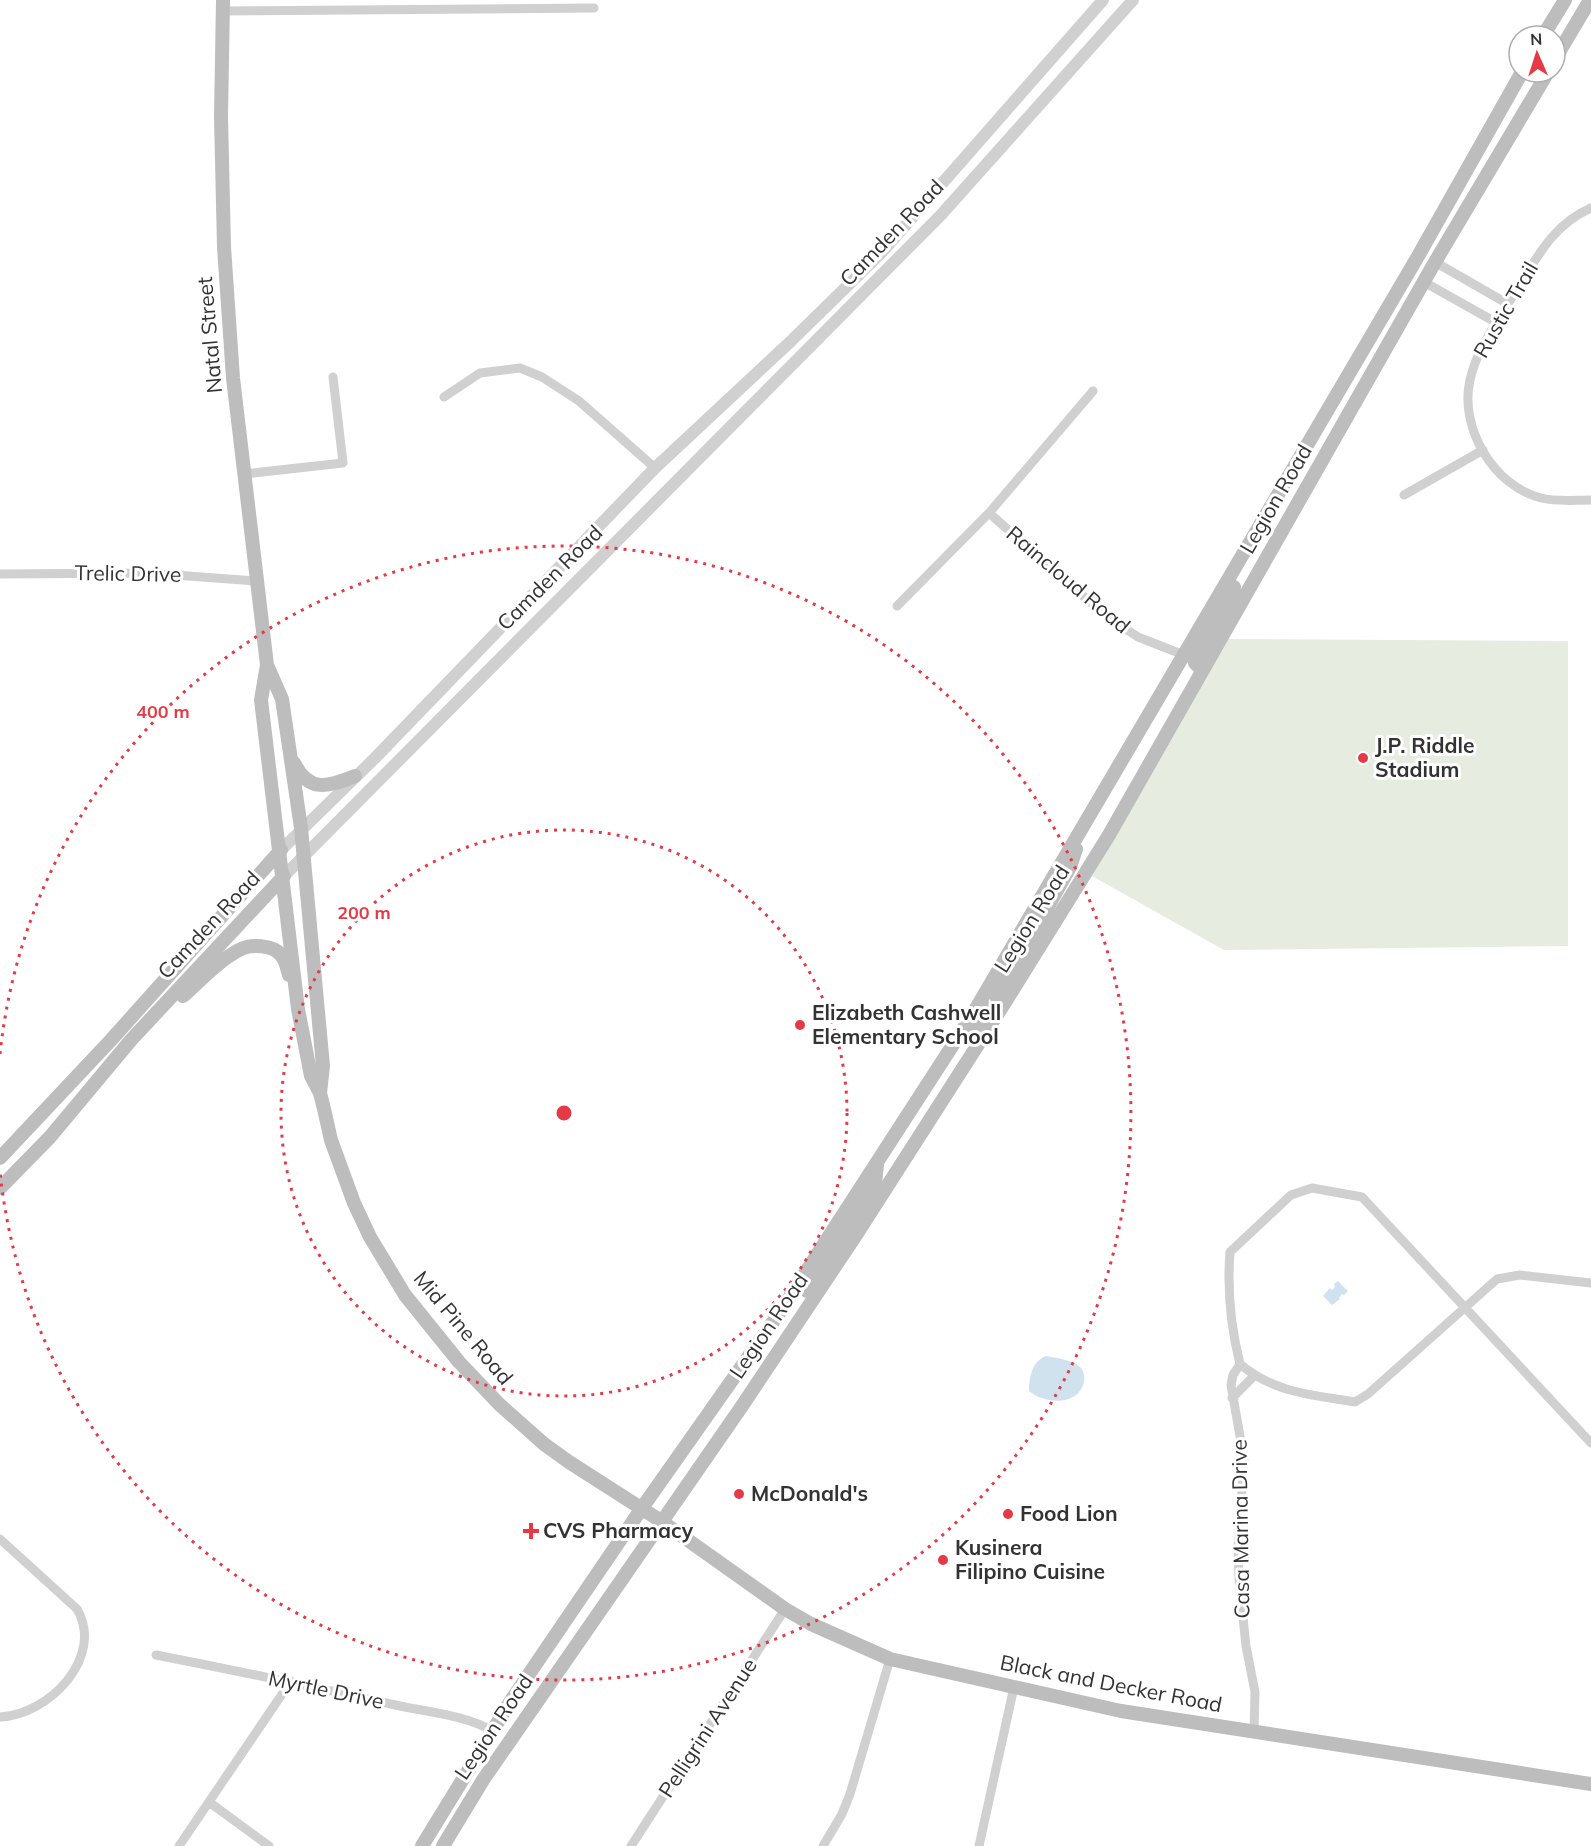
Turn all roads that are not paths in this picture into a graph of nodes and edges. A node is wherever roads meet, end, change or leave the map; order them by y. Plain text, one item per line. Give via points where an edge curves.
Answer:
1 (1103, 0) edge
2 (1133, 0) edge
3 (1565, 0) edge
4 (1590, 0) edge
5 (223, 5) edge
6 (594, 8) dead end
7 (1550, 24) edge
8 (1567, 39) edge
9 (1515, 84) edge
10 (1541, 84) edge
11 (1463, 176) junction
12 (1591, 208) edge
13 (1435, 262) junction
14 (1404, 280) junction
15 (1424, 282) junction
16 (1508, 304) junction
17 (1497, 323) junction
18 (333, 376) dead end
19 (1093, 390) dead end
20 (444, 397) dead end
21 (1328, 449) junction
22 (1483, 450) junction
23 (655, 468) junction
24 (244, 474) junction
25 (1404, 495) dead end
26 (1591, 500) edge
27 (989, 513) junction
28 (1264, 517) junction
29 (0, 573) edge
30 (256, 581) junction
31 (897, 606) dead end
32 (1184, 655) junction
33 (267, 666) junction
34 (1202, 670) junction
35 (291, 757) junction
36 (355, 776) junction
37 (301, 828) junction
38 (1081, 830) junction
39 (280, 850) junction
40 (304, 854) junction
41 (284, 876) junction
42 (979, 1004) junction
43 (1004, 1004) junction
44 (298, 1009) junction
45 (131, 1040) junction
46 (321, 1093) junction
47 (911, 1149) junction
48 (0, 1158) edge
49 (878, 1160) junction
50 (0, 1188) edge
51 (827, 1240) junction
52 (846, 1249) junction
53 (1591, 1283) edge
54 (1465, 1307) junction
55 (1240, 1364) junction
56 (768, 1367) junction
57 (1233, 1375) junction
58 (1254, 1376) junction
59 (1244, 1388) junction
60 (1232, 1398) junction
61 (1591, 1443) edge
62 (642, 1508) junction
63 (662, 1521) junction
64 (0, 1539) edge
65 (785, 1609) junction
66 (156, 1655) dead end
67 (890, 1659) junction
68 (291, 1681) junction
69 (1014, 1687) junction
70 (0, 1717) edge
71 (492, 1731) junction
72 (1254, 1732) junction
73 (1591, 1784) edge
74 (209, 1802) junction
75 (179, 1846) edge
76 (269, 1846) edge
77 (422, 1846) edge
78 (443, 1846) edge
79 (631, 1846) edge
80 (823, 1846) edge
81 (979, 1846) edge

1 - 23 street, Camden Road via 882,252
2 - 40 street, Camden Road via 940,216
3 - 7 main road
4 - 8 main road
5 - 6 street
5 - 24 main road, Natal Street via 224,247
9 - 11 main road, Legion Road
10 - 13 main road, Legion Road
11 - 14 main road, Legion Road
11 - 15 main road via 1464,186 1421,268 1419,275
12 - 16 street, Rustic Trail via 1550,238
13 - 15 main road, Legion Road
13 - 16 street
14 - 21 main road via 1406,290 1330,433
14 - 28 main road, Legion Road
15 - 17 street
15 - 21 main road, Legion Road
16 - 17 street, Rustic Trail
17 - 22 street, Rustic Trail via 1476,360 1468,391 1470,421
18 - 24 street via 344,463
19 - 27 street, Raincloud Road
20 - 23 street via 480,373 520,368 579,401
21 - 34 main road, Legion Road
22 - 25 street
22 - 26 street, Rustic Trail via 1501,475 1526,492 1540,498
23 - 36 street, Camden Road
24 - 30 main road, Natal Street
27 - 31 street, Raincloud Road
27 - 32 street, Raincloud Road via 1106,616 1138,638
28 - 32 main road, Legion Road
28 - 34 main road via 1262,538 1194,659
29 - 30 street, Trelic Drive via 147,573
30 - 33 main road, Natal Street
32 - 38 main road, Legion Road
33 - 35 main road, Natal Street via 282,699
33 - 39 main road, Natal Street via 261,700
34 - 43 main road, Legion Road via 1109,835
35 - 36 main road via 309,783 325,786
35 - 37 main road, Natal Street
36 - 37 street, Camden Road
37 - 39 street, Camden Road
37 - 40 main road, Natal Street
38 - 42 main road, Legion Road
38 - 43 main road via 1070,867 997,998
39 - 41 main road, Natal Street
39 - 48 main road, Camden Road
40 - 41 street, Camden Road
40 - 46 main road, Mid Pine Road via 323,1066
41 - 44 main road, Mid Pine Road
41 - 45 main road, Camden Road
42 - 47 main road via 986,1008 986,1015 918,1125
42 - 49 main road, Legion Road
43 - 47 main road, Legion Road
44 - 45 main road via 280,954 269,947 243,948
44 - 46 main road, Mid Pine Road via 311,1076
45 - 50 main road, Camden Road via 57,1129
46 - 62 main road, Mid Pine Road via 331,1140 354,1203 387,1267 429,1327 523,1426 568,1462
47 - 52 main road, Legion Road
49 - 51 main road, Legion Road
49 - 52 main road via 875,1183 842,1237
51 - 56 main road via 833,1249 783,1329
51 - 62 main road, Legion Road
52 - 56 main road, Legion Road
53 - 54 street via 1520,1275 1497,1279
54 - 55 street via 1362,1197 1312,1188 1291,1195 1230,1252 1228,1277
54 - 58 street via 1355,1402 1291,1392
54 - 61 street
55 - 57 street, Casa Marina Drive
55 - 58 street
56 - 63 main road, Legion Road
57 - 59 street
57 - 60 street, Casa Marina Drive
58 - 59 street
59 - 60 street
60 - 72 street, Casa Marina Drive via 1244,1460 1239,1579 1255,1692
62 - 63 main road, Mid Pine Road
62 - 71 main road, Legion Road
63 - 65 main road, Black and Decker Road
63 - 78 main road, Legion Road via 483,1780
64 - 70 street via 77,1609 85,1640 78,1666 57,1690 39,1705
65 - 67 main road, Black and Decker Road
65 - 79 street, Pelligrini Avenue
66 - 68 street, Myrtle Drive
67 - 69 main road, Black and Decker Road
67 - 80 street via 850,1794
68 - 71 street, Myrtle Drive via 482,1724
68 - 74 street
69 - 72 main road, Black and Decker Road via 1121,1711
69 - 81 street
71 - 77 main road, Legion Road
72 - 73 main road, Black and Decker Road
74 - 75 street
74 - 76 street

